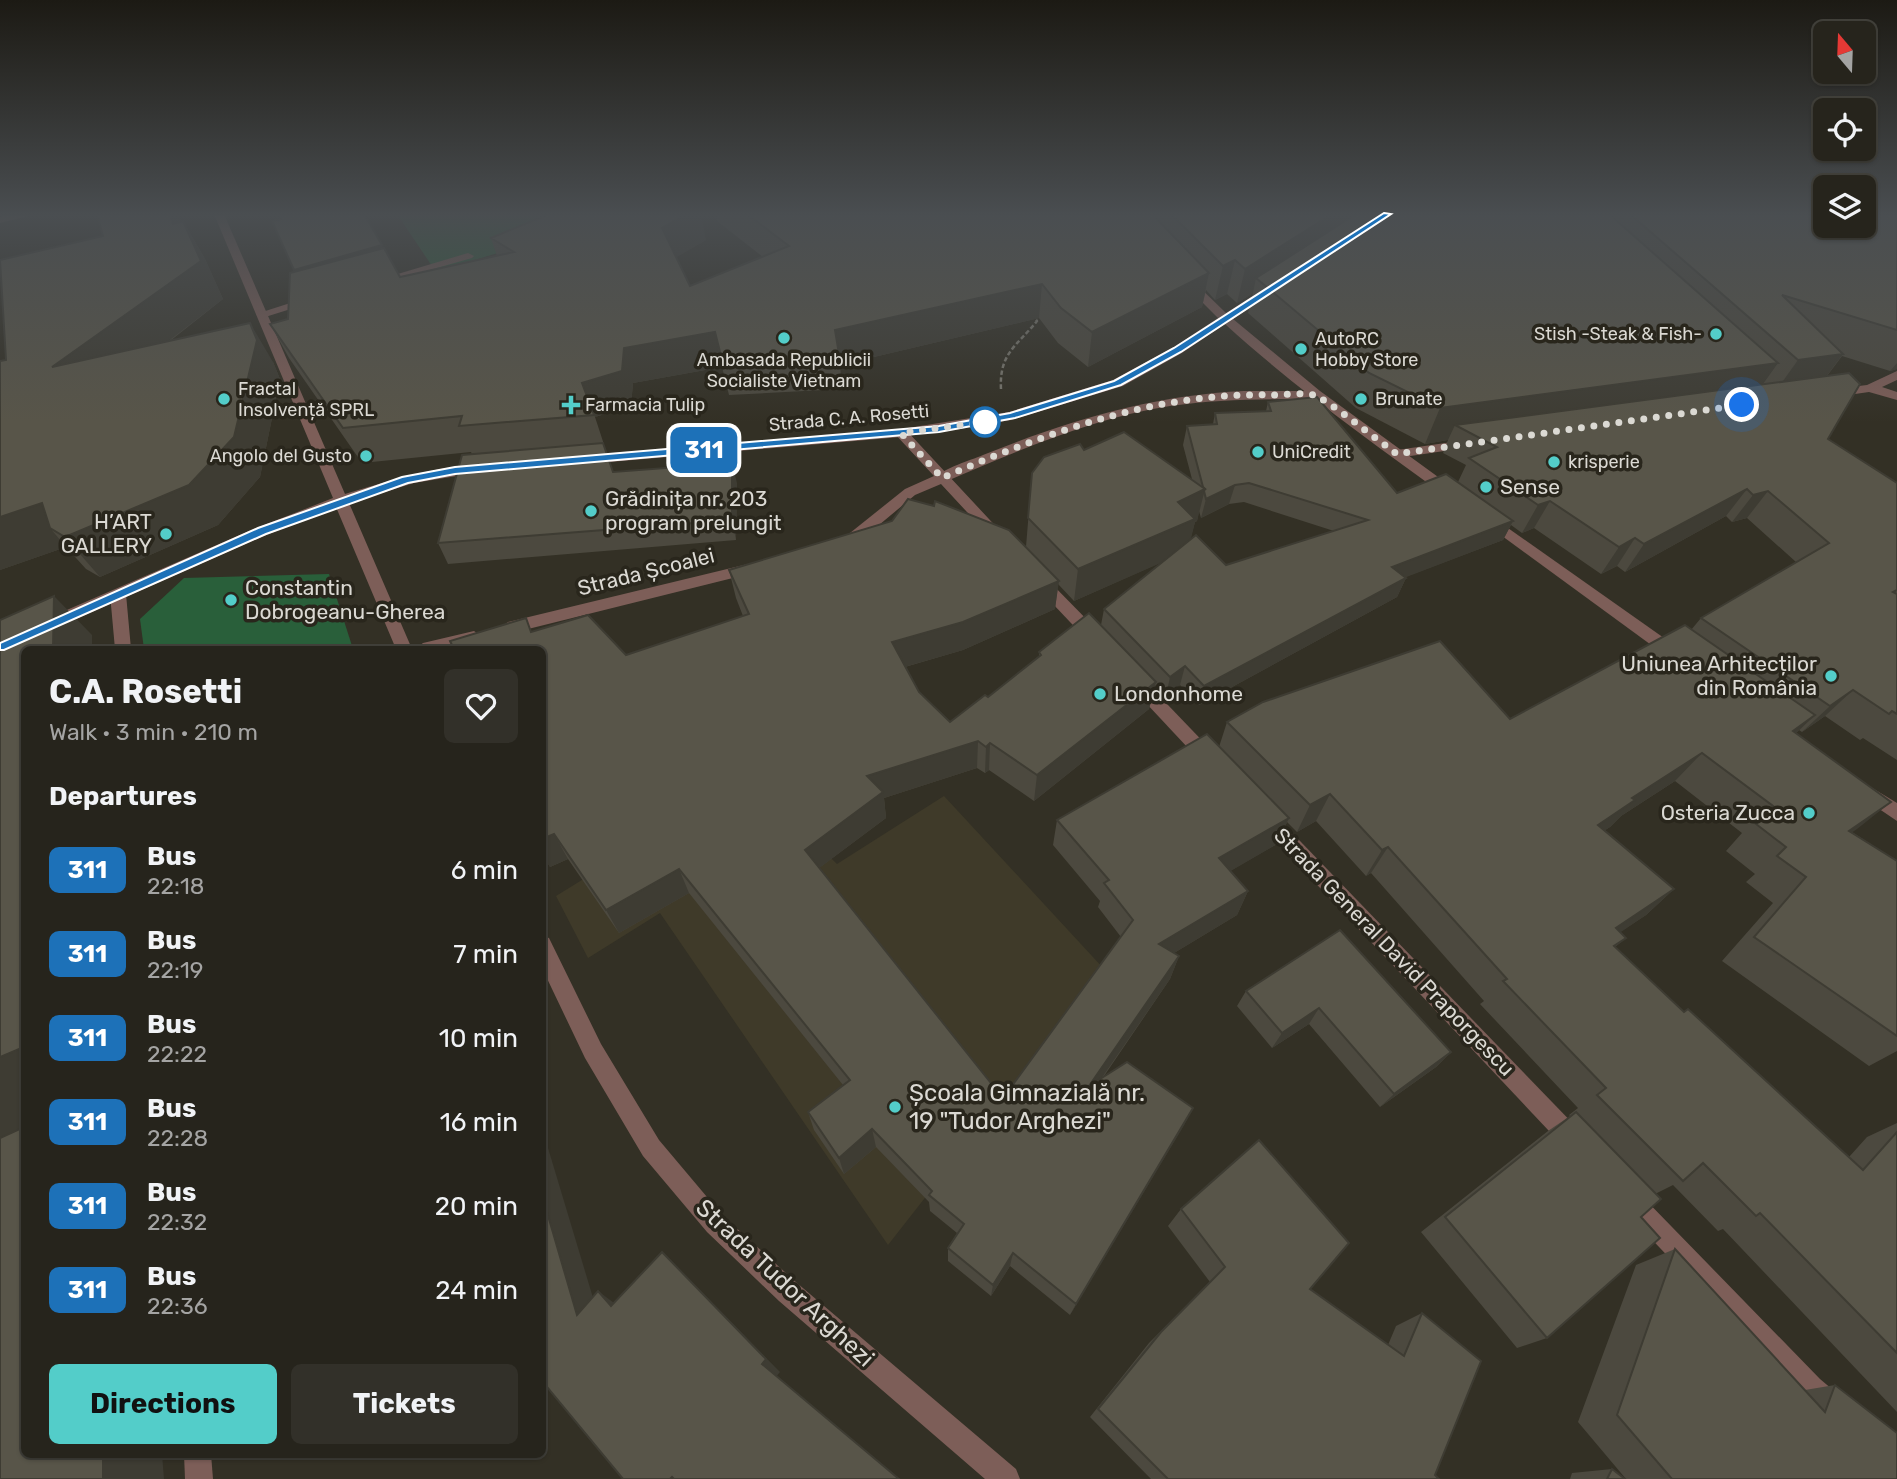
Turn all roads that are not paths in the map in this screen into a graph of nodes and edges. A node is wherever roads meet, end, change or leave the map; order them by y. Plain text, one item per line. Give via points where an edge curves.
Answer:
1 (249, 283) edge
2 (373, 283) edge
3 (1188, 283) edge
4 (1277, 285) edge
5 (362, 286) edge
6 (322, 297) edge
7 (262, 314) junction
8 (1224, 320) junction
9 (1897, 375) edge
10 (1870, 388) junction
11 (1819, 395) edge
12 (1315, 396) junction
13 (1897, 396) edge
14 (901, 433) junction
15 (1479, 442) edge
16 (1397, 454) junction
17 (576, 460) edge
18 (495, 467) edge
19 (942, 478) junction
20 (340, 501) junction
21 (831, 548) edge
22 (1008, 548) edge
23 (767, 564) edge
24 (1027, 568) edge
25 (118, 594) junction
26 (36, 630) edge
27 (123, 646) edge
28 (403, 646) edge
29 (435, 646) edge
30 (1104, 648) edge
31 (1686, 662) edge
32 (1123, 668) edge
33 (1228, 778) edge
34 (1853, 781) edge
35 (1247, 798) edge
36 (1897, 813) edge
37 (546, 953) edge
38 (1591, 1159) edge
39 (1610, 1179) edge
40 (1849, 1420) edge
41 (197, 1458) edge
42 (199, 1479) edge
43 (1006, 1479) edge

1 - 7 street
2 - 5 street
3 - 8 street
4 - 8 street, Strada C. A. Rosetti
6 - 7 street
7 - 20 street
8 - 12 street
8 - 14 street, Strada C. A. Rosetti via 1118,383 1011,416
9 - 10 street
10 - 11 street
10 - 13 street
12 - 16 street
12 - 19 street via 1244,394 1142,409 1014,447
14 - 17 street, Strada C. A. Rosetti
14 - 19 street
15 - 16 street
16 - 31 street
18 - 20 street via 406,480
19 - 21 street via 910,492 861,534
19 - 22 street
20 - 25 street
20 - 28 street
23 - 29 street, Strada Școalei
24 - 30 street
25 - 26 street
25 - 27 street
32 - 33 street
34 - 36 street
35 - 38 street, Strada General David Praporgescu
37 - 43 street, Strada Tudor Arghezi via 593,1051 651,1148 715,1224
39 - 40 street via 1811,1388
41 - 42 street

